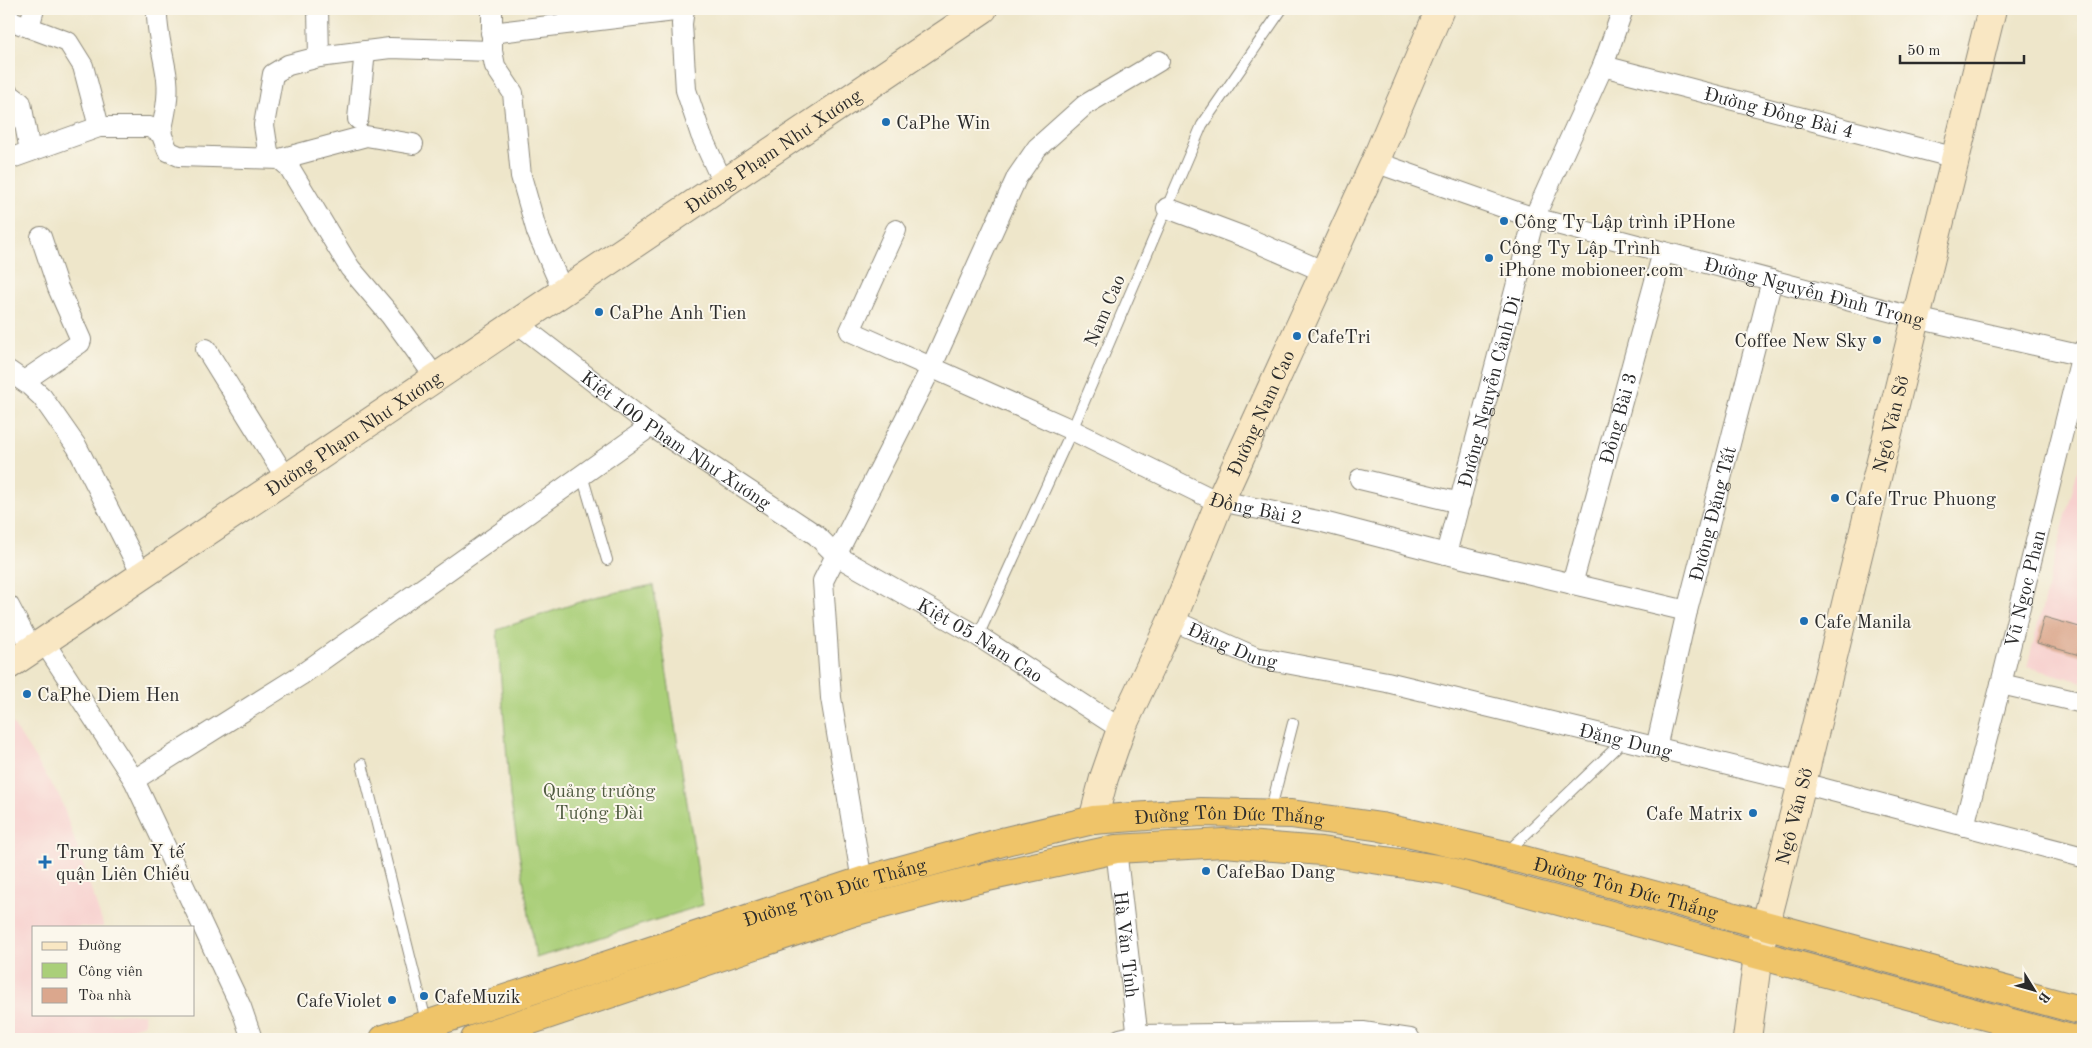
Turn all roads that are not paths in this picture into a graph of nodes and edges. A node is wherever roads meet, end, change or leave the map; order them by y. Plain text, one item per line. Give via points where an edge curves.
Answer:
1 (157, 9) edge
2 (318, 9) edge
3 (492, 9) edge
4 (983, 9) edge
5 (1282, 9) edge
6 (1440, 9) edge
7 (1623, 9) edge
8 (1992, 9) edge
9 (684, 10) edge
10 (662, 11) edge
11 (31, 18) edge
12 (9, 20) edge
13 (492, 42) junction
14 (365, 50) junction
15 (318, 57) junction
16 (1159, 61) dead end
17 (1603, 66) junction
18 (9, 94) edge
19 (358, 119) dead end
20 (99, 127) junction
21 (161, 133) junction
22 (413, 144) dead end
23 (30, 151) junction
24 (1956, 158) junction
25 (9, 159) edge
26 (274, 159) junction
27 (1375, 162) junction
28 (723, 183) junction
29 (1167, 208) junction
30 (1534, 218) junction
31 (896, 230) dead end
32 (41, 237) dead end
33 (1663, 252) junction
34 (1325, 272) junction
35 (1772, 280) junction
36 (563, 291) junction
37 (1916, 318) junction
38 (516, 322) junction
39 (206, 349) dead end
40 (2083, 353) edge
41 (931, 368) junction
42 (16, 376) edge
43 (436, 377) junction
44 (651, 426) junction
45 (1072, 430) junction
46 (582, 475) junction
47 (286, 478) junction
48 (1360, 479) dead end
49 (1220, 501) junction
50 (1460, 503) junction
51 (1446, 554) junction
52 (836, 556) junction
53 (607, 560) dead end
54 (142, 575) junction
55 (1572, 584) junction
56 (9, 606) edge
57 (1687, 611) junction
58 (1172, 620) junction
59 (978, 636) junction
60 (38, 646) junction
61 (9, 665) edge
62 (2002, 684) junction
63 (2083, 703) edge
64 (1293, 723) dead end
65 (1121, 729) junction
66 (1624, 740) junction
67 (1656, 748) junction
68 (362, 764) dead end
69 (134, 780) junction
70 (1802, 783) junction
71 (1270, 814) junction
72 (1093, 820) junction
73 (1964, 826) junction
74 (1116, 849) junction
75 (1505, 854) junction
76 (2083, 857) edge
77 (862, 881) junction
78 (1766, 925) junction
79 (1758, 955) junction
80 (2083, 1011) edge
81 (427, 1024) junction
82 (2018, 1032) edge
83 (1132, 1038) edge
84 (252, 1039) edge
85 (384, 1039) edge
86 (475, 1039) edge
87 (1410, 1039) edge
88 (1747, 1039) edge
89 (2071, 1039) edge

1 - 21 street via 167,80
2 - 15 street
3 - 13 street
4 - 28 street, Đường Phạm Như Xương
5 - 29 lane, Nam Cao via 1202,125
6 - 27 street, Đường Nam Cao
7 - 17 street, Đường Nguyễn Cảnh Dị
8 - 24 street, Ngô Văn Sở
9 - 10 street
9 - 28 street via 686,90 701,135
10 - 13 street
11 - 12 street
11 - 20 street via 68,42 83,66
13 - 14 street
13 - 36 street via 495,66 513,93 521,176 537,232
14 - 15 street
14 - 19 street
15 - 26 street via 288,65 273,74 264,126
16 - 41 street via 1085,105 1037,148 1018,177
17 - 24 street, Đường Đồng Bài 4
17 - 30 street, Đường Nguyễn Cảnh Dị
18 - 23 street via 21,103
20 - 21 street via 149,127
20 - 23 street
21 - 26 street via 168,151 179,156
22 - 26 street via 366,136
23 - 25 street
24 - 37 street, Ngô Văn Sở
26 - 43 street via 289,167 350,268
27 - 30 street, Đường Nguyễn Đình Trọng
27 - 34 street, Đường Nam Cao
28 - 36 street, Đường Phạm Như Xương
29 - 34 street
29 - 45 lane, Nam Cao
30 - 33 street, Đường Nguyễn Đình Trọng
30 - 50 street, Đường Nguyễn Cảnh Dị
31 - 41 street, Đồng Bài 2 via 850,331
32 - 42 street via 58,288 81,340
33 - 35 street, Đường Nguyễn Đình Trọng
33 - 55 street, Đồng Bài 3
34 - 49 street, Đường Nam Cao
35 - 37 street, Đường Nguyễn Đình Trọng
35 - 57 street, Đường Đặng Tất
36 - 38 street, Đường Phạm Như Xương
37 - 40 street, Đường Nguyễn Đình Trọng
37 - 70 street, Ngô Văn Sở
38 - 43 street, Đường Phạm Như Xương
38 - 44 street, Kiệt 100 Phạm Như Xương
39 - 47 street
40 - 62 street, Vũ Ngọc Phan
41 - 45 street, Đồng Bài 2
41 - 52 street
42 - 54 street via 42,397 77,447
43 - 47 street, Đường Phạm Như Xương
44 - 46 street
44 - 52 street, Kiệt 100 Phạm Như Xương via 816,535
45 - 49 street, Đồng Bài 2
45 - 59 lane, Nam Cao
46 - 53 lane
46 - 69 street via 301,675
47 - 54 street, Đường Phạm Như Xương
48 - 50 street
49 - 51 street, Đồng Bài 2 via 1323,522
49 - 58 street, Đường Nam Cao
50 - 51 street, Đường Nguyễn Cảnh Dị
51 - 55 street, Đồng Bài 2
52 - 59 street, Kiệt 05 Nam Cao
52 - 77 street via 823,581 830,698
54 - 60 street, Đường Phạm Như Xương
55 - 57 street, Đồng Bài 2
56 - 60 street
57 - 67 street, Đường Đặng Tất
58 - 65 street, Đường Nam Cao
58 - 66 street, Đặng Dung via 1255,657 1387,682
59 - 65 street, Kiệt 05 Nam Cao
60 - 61 street, Đường Phạm Như Xương
60 - 69 street
62 - 63 street
62 - 73 street, Vũ Ngọc Phan
64 - 71 lane
65 - 72 street, Đường Nam Cao
66 - 67 street, Đặng Dung
66 - 75 lane
67 - 70 street, Đặng Dung
68 - 81 lane
69 - 84 street via 241,1007
70 - 73 street, Đặng Dung
70 - 78 street, Ngô Văn Sở
71 - 72 highway, Đường Tôn Đức Thắng via 1201,812
71 - 75 highway, Đường Tôn Đức Thắng via 1380,827
72 - 77 highway, Đường Tôn Đức Thắng
73 - 76 street, Đặng Dung
74 - 79 highway, Đường Tôn Đức Thắng via 1224,843 1321,851 1444,870
74 - 83 street, Hà Văn Tính
74 - 86 highway, Đường Tôn Đức Thắng via 969,881 853,912
75 - 78 highway, Đường Tôn Đức Thắng
77 - 81 highway, Đường Tôn Đức Thắng
78 - 79 street, Ngô Văn Sở
78 - 80 highway, Đường Tôn Đức Thắng
79 - 82 highway, Đường Tôn Đức Thắng
79 - 88 street, Ngô Văn Sở
81 - 85 highway, Đường Tôn Đức Thắng
82 - 89 highway, Đường Tôn Đức Thắng
83 - 87 street via 1363,1032

